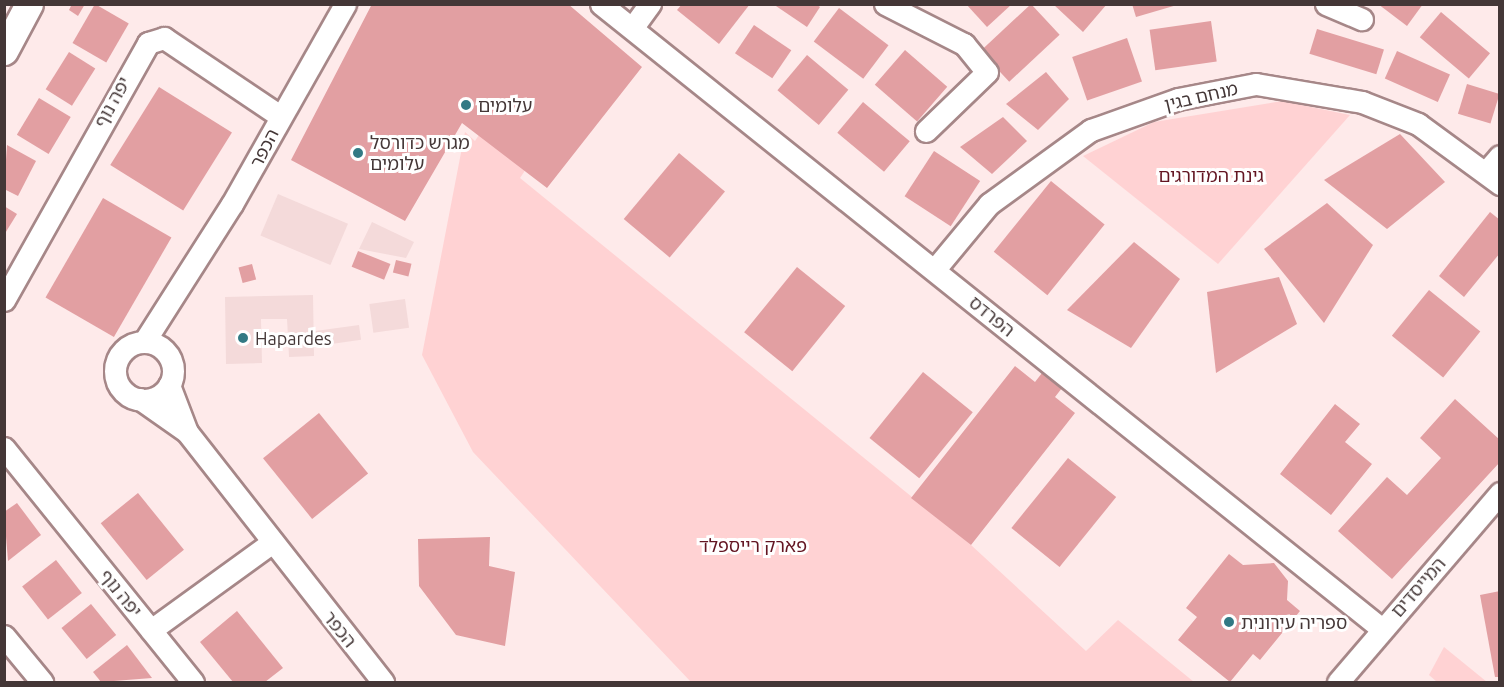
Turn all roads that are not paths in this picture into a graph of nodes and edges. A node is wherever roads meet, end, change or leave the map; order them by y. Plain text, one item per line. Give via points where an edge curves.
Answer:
1 (29, 4) edge
2 (345, 4) edge
3 (602, 4) edge
4 (650, 4) edge
5 (885, 4) edge
6 (1326, 4) edge
7 (1362, 19) dead end
8 (633, 27) junction
9 (4, 51) edge
10 (280, 116) junction
11 (926, 132) dead end
12 (1500, 156) edge
13 (1493, 178) edge
14 (935, 269) junction
15 (181, 290) junction
16 (4, 300) edge
17 (144, 342) junction
18 (166, 352) junction
19 (169, 385) junction
20 (140, 399) junction
21 (187, 432) junction
22 (4, 448) edge
23 (1500, 493) edge
24 (270, 544) junction
25 (1382, 629) junction
26 (151, 630) junction
27 (4, 636) edge
28 (42, 682) edge
29 (193, 682) edge
30 (383, 682) edge
31 (1338, 682) edge

1 - 9 main road
2 - 10 street, הכפר
3 - 8 street, הפרדס
4 - 8 street
5 - 11 street via 964,44 987,72
6 - 7 street
8 - 14 street, הפרדס
10 - 15 street, הכפר
10 - 16 street, יפה נוף via 164,38 148,43
12 - 13 street
13 - 14 street, מנחם בגין via 1418,124 1362,102 1256,84 1221,90 1090,130 1047,157 989,204
14 - 25 street, הפרדס
15 - 17 street, הכפר
15 - 18 street, הכפר
17 - 18 street
17 - 20 street via 125,349 116,366 122,388
18 - 19 street via 174,370
19 - 20 street via 154,398
19 - 21 street, הכפר
20 - 21 street, הכפר
21 - 24 street, הכפר
22 - 26 street, יפה נוף
23 - 25 street, המייסדים
24 - 26 street
24 - 30 street, הכפר
25 - 31 street, המייסדים
26 - 29 street, יפה נוף
27 - 28 street

